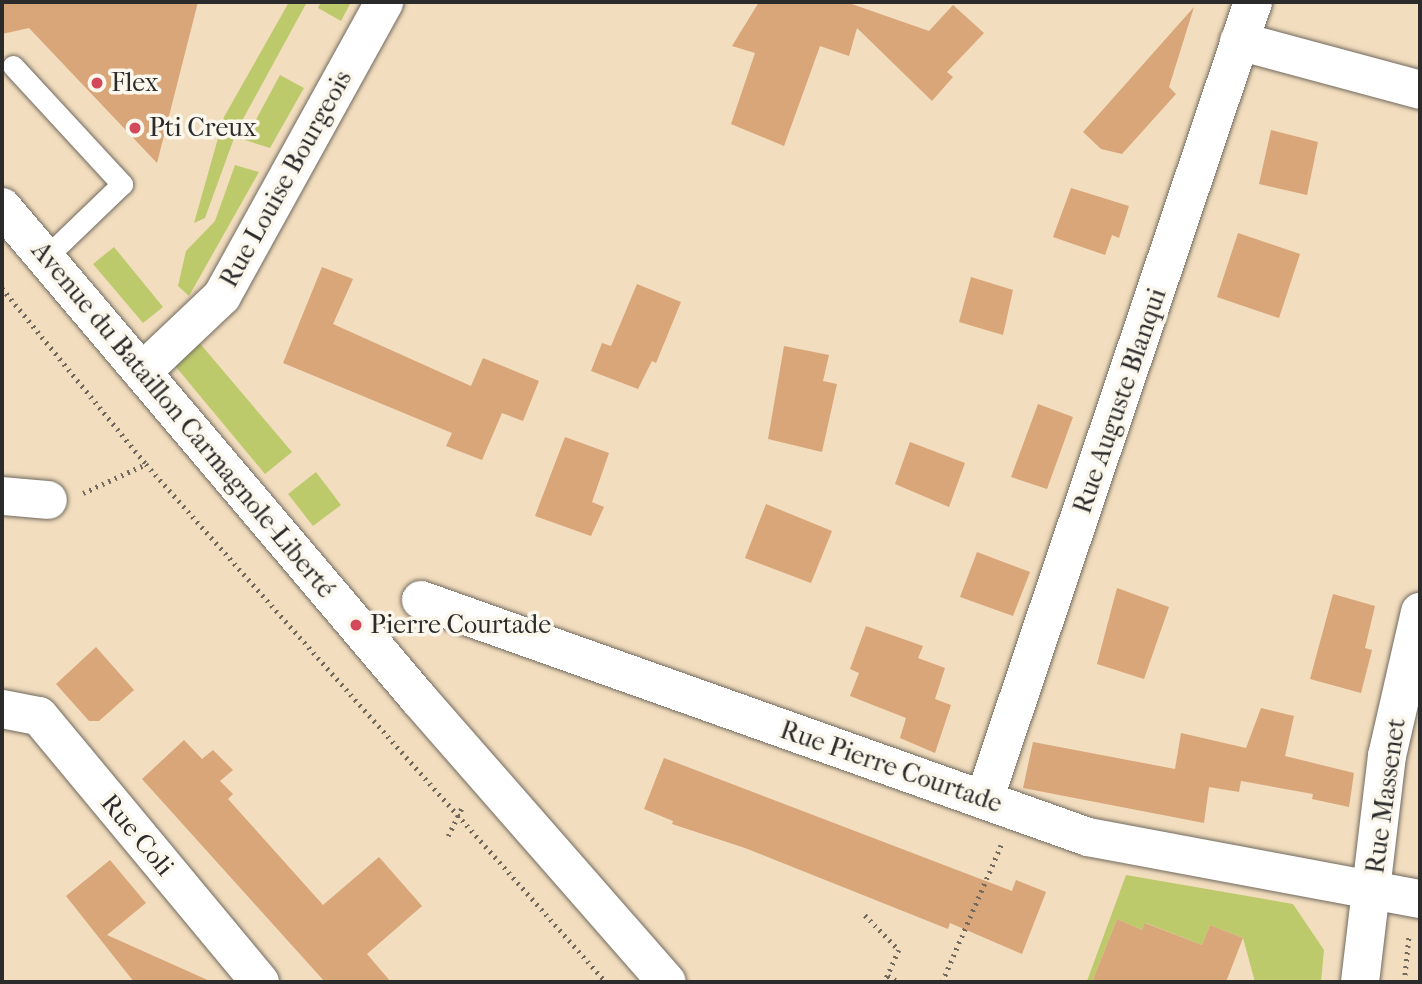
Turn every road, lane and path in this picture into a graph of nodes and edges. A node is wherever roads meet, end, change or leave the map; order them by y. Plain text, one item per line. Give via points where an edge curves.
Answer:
1 (384, 2) edge
2 (1253, 2) edge
3 (1239, 41) junction
4 (13, 66) dead end
5 (1420, 90) edge
6 (2, 206) edge
7 (45, 258) junction
8 (2, 288) edge
9 (142, 372) junction
10 (146, 464) junction
11 (2, 496) edge
12 (48, 500) joint
13 (421, 600) dead end
14 (1420, 612) edge
15 (2, 709) edge
16 (467, 797) dead end
17 (1000, 806) junction
18 (458, 814) junction
19 (448, 836) dead end
20 (1373, 889) junction
21 (1420, 900) edge
22 (866, 915) dead end
23 (888, 976) junction
24 (260, 982) edge
25 (606, 982) edge
26 (667, 982) edge
27 (885, 982) edge
28 (899, 982) edge
29 (942, 982) edge
30 (1360, 982) edge

1 - 9 street, Rue Louise Bourgeois via 222,296
2 - 3 street, Rue Auguste Blanqui
3 - 5 street
3 - 17 street, Rue Auguste Blanqui
4 - 7 lane via 122,184
6 - 7 street, Avenue du Bataillon Carmagnole-Liberté
7 - 9 street, Avenue du Bataillon Carmagnole-Liberté
8 - 10 path, Avenue du Bataillon Carmagnole-Liberté
9 - 26 street, Avenue du Bataillon Carmagnole-Liberté
10 - 12 path via 79,495
10 - 18 path, Avenue du Bataillon Carmagnole-Liberté
11 - 12 street
13 - 17 street, Rue Pierre Courtade
14 - 20 street, Rue Massenet via 1387,756
15 - 24 street, Rue Coli via 39,716
16 - 18 path
17 - 20 street, Rue Pierre Courtade via 1088,837
17 - 29 path
18 - 19 path
18 - 25 path, Avenue du Bataillon Carmagnole-Liberté
20 - 21 street, Rue Pierre Courtade
20 - 30 street, Rue Massenet
22 - 23 path via 899,950
23 - 27 path
23 - 28 path

